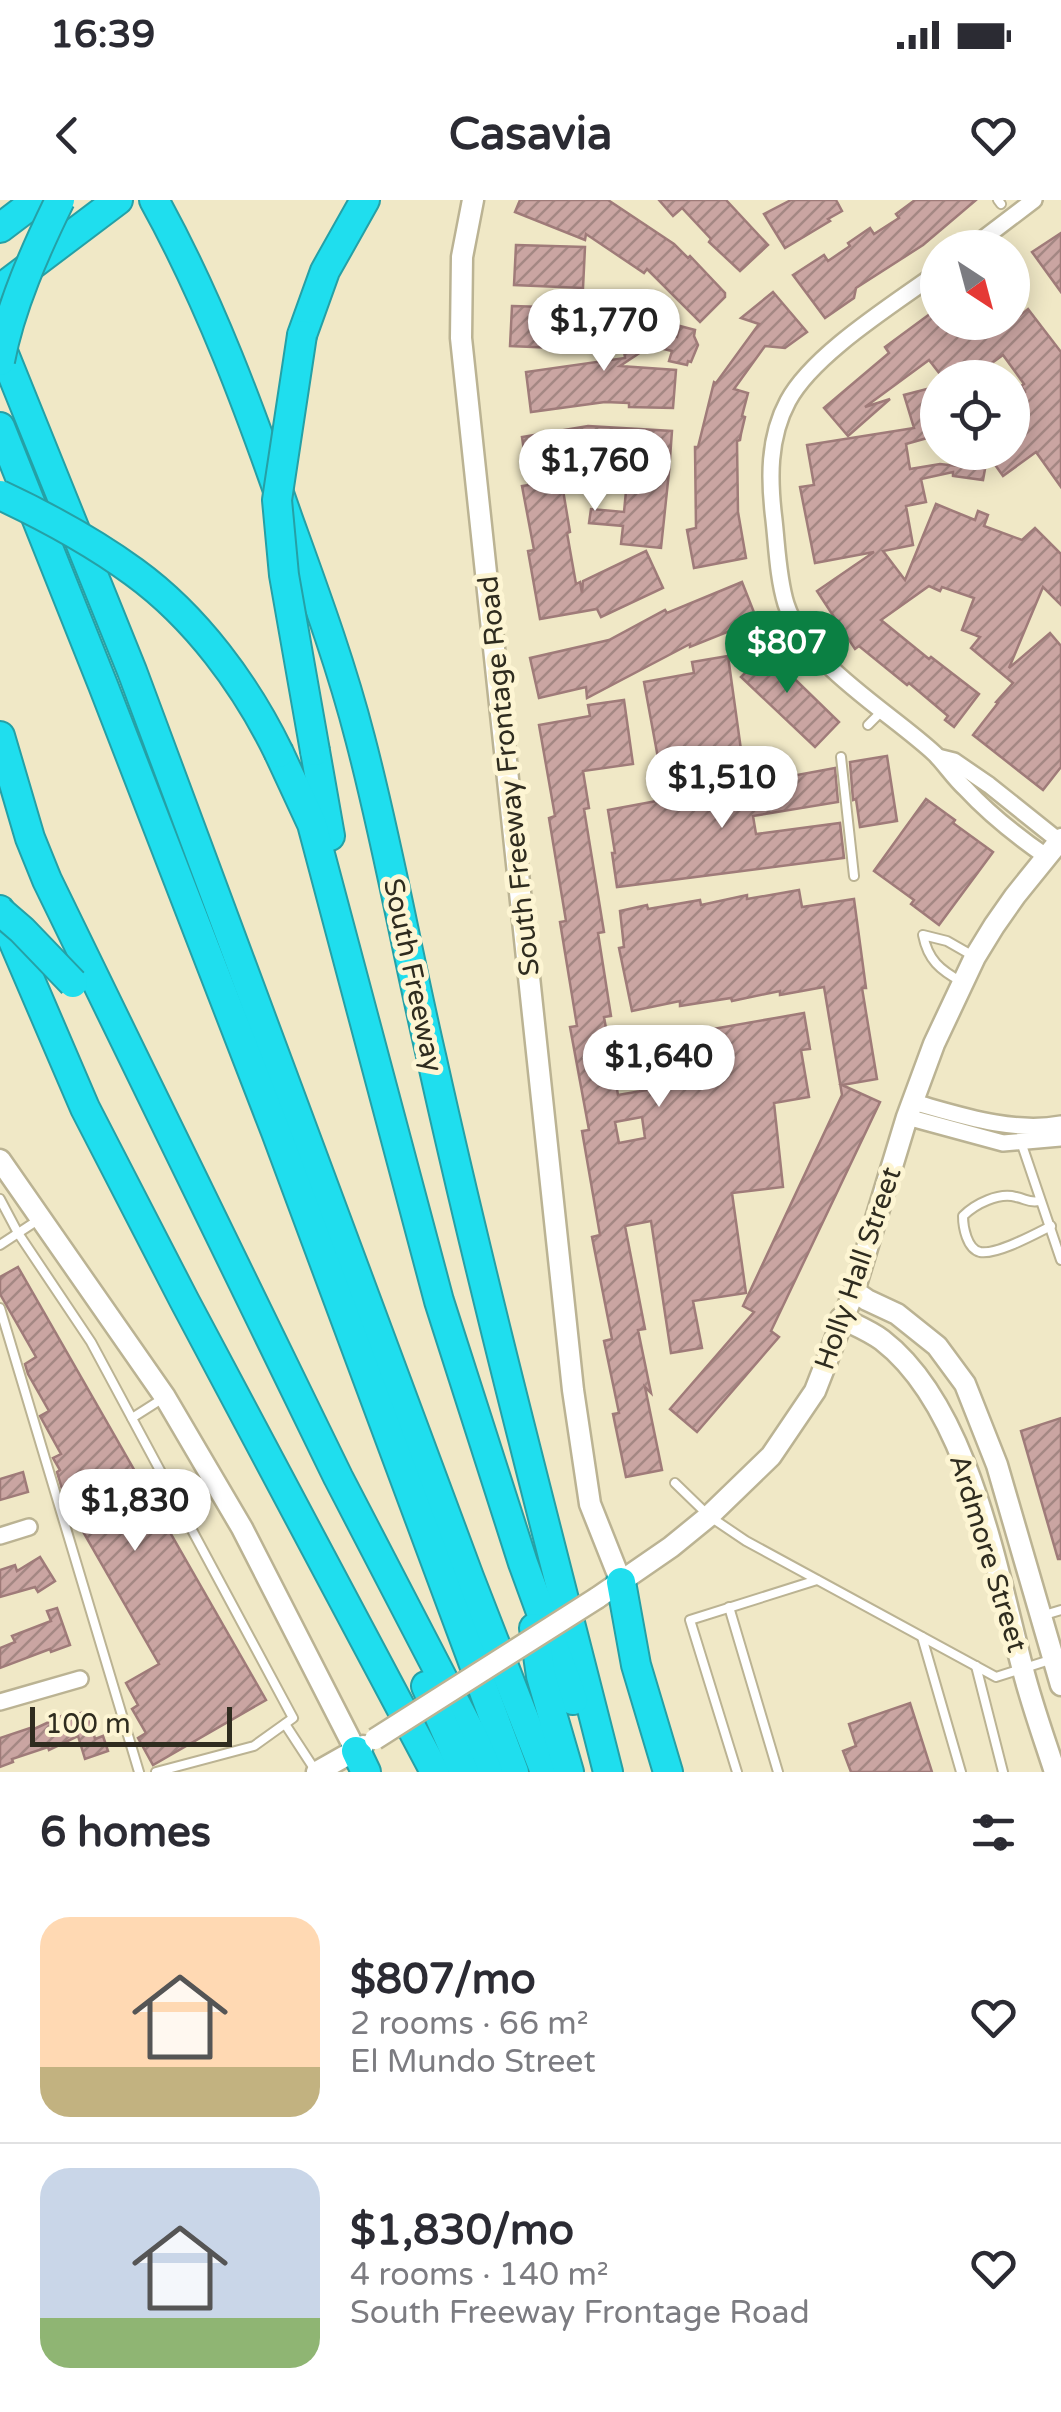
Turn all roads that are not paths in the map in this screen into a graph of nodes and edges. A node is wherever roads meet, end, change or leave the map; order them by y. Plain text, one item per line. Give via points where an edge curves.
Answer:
1 (37, 200) edge
2 (60, 200) edge
3 (118, 200) edge
4 (154, 200) edge
5 (365, 200) edge
6 (1034, 200) edge
7 (473, 201) edge
8 (1003, 207) edge
9 (0, 228) edge
10 (985, 230) edge
11 (920, 285) edge
12 (0, 289) edge
13 (0, 344) edge
14 (0, 360) edge
15 (0, 427) edge
16 (0, 495) edge
17 (882, 711) junction
18 (868, 725) dead end
19 (0, 736) edge
20 (841, 757) dead end
21 (1057, 850) edge
22 (854, 876) dead end
23 (0, 910) edge
24 (975, 957) junction
25 (82, 975) junction
26 (963, 982) junction
27 (356, 986) junction
28 (910, 1109) junction
29 (1061, 1124) edge
30 (1061, 1138) edge
31 (1021, 1142) junction
32 (0, 1160) edge
33 (0, 1199) edge
34 (1039, 1201) junction
35 (40, 1218) junction
36 (1050, 1226) junction
37 (18, 1233) junction
38 (0, 1245) edge
39 (1061, 1260) edge
40 (854, 1291) junction
41 (0, 1308) edge
42 (841, 1318) junction
43 (164, 1397) junction
44 (132, 1418) junction
45 (988, 1443) junction
46 (961, 1452) junction
47 (338, 1477) junction
48 (675, 1483) dead end
49 (709, 1516) junction
50 (29, 1527) dead end
51 (0, 1536) edge
52 (523, 1563) junction
53 (818, 1580) junction
54 (621, 1582) junction
55 (729, 1608) junction
56 (1051, 1613) edge
57 (922, 1636) junction
58 (1058, 1658) edge
59 (976, 1666) junction
60 (1023, 1669) junction
61 (80, 1679) dead end
62 (1061, 1685) edge
63 (0, 1702) edge
64 (285, 1724) junction
65 (366, 1754) edge
66 (139, 1772) edge
67 (156, 1772) edge
68 (317, 1772) edge
69 (435, 1772) edge
70 (464, 1772) edge
71 (488, 1772) edge
72 (514, 1772) edge
73 (545, 1772) edge
74 (569, 1772) edge
75 (599, 1772) edge
76 (608, 1772) edge
77 (668, 1772) edge
78 (737, 1772) edge
79 (778, 1772) edge
80 (961, 1772) edge
81 (1003, 1772) edge
82 (1056, 1772) edge

1 - 9 highway
2 - 14 highway, bridge
3 - 12 highway, bridge
4 - 76 highway, South Freeway via 246,400 360,736 523,1446
5 - 27 highway, bridge via 324,271 302,335 277,500
6 - 8 street
7 - 54 street, South Freeway Frontage Road via 462,257 461,338 573,1390 590,1504
8 - 10 street
11 - 17 street via 812,368 788,401 772,450 772,506 786,604 820,657
13 - 73 highway via 132,670
15 - 72 highway via 276,1132
16 - 27 highway, bridge via 138,575 228,670 262,719 312,824
17 - 18 lane
17 - 21 street via 938,757 977,776
19 - 25 highway
20 - 22 lane
21 - 24 street, Holly Hall Street via 1015,896
23 - 25 highway, bridge
23 - 69 highway via 86,1108
24 - 26 street, Holly Hall Street
24 - 26 lane via 924,935 934,962
25 - 47 highway via 120,1032
26 - 28 street, Holly Hall Street
27 - 52 highway via 439,1301
28 - 29 street via 985,1122
28 - 31 street via 1003,1143
28 - 40 street, Holly Hall Street
30 - 31 street
31 - 34 lane
32 - 35 street
33 - 37 lane
34 - 36 lane
34 - 36 lane via 1006,1196 973,1207 963,1225 972,1247 991,1250
35 - 37 lane
35 - 43 street
36 - 39 lane
37 - 38 lane
37 - 44 lane
40 - 42 street, Holly Hall Street
40 - 45 street, Ardmore Street via 898,1314 937,1346 965,1384
41 - 66 lane
42 - 46 street, Ardmore Street via 882,1340 912,1369
42 - 49 street, Holly Hall Street via 815,1391 772,1456
43 - 44 lane
43 - 65 street
44 - 64 lane via 293,1718
45 - 46 street
45 - 56 street, Ardmore Street
46 - 60 street, Ardmore Street
47 - 70 highway
47 - 71 highway
48 - 49 lane
49 - 53 lane
49 - 54 street, Holly Hall Street
50 - 51 street
52 - 74 highway via 542,1676
52 - 75 highway
53 - 55 lane
53 - 57 lane
54 - 65 street, Holly Hall Street, bridge
54 - 77 highway via 636,1665
55 - 78 lane via 690,1620
55 - 79 lane
56 - 58 street, Ardmore Street
57 - 59 lane
57 - 80 lane
58 - 60 lane
58 - 62 street, Ardmore Street
59 - 60 lane via 996,1677
59 - 81 lane
60 - 82 street, Ardmore Street
61 - 63 street
64 - 67 lane via 254,1746
64 - 68 lane
65 - 68 street, Holly Hall Street

